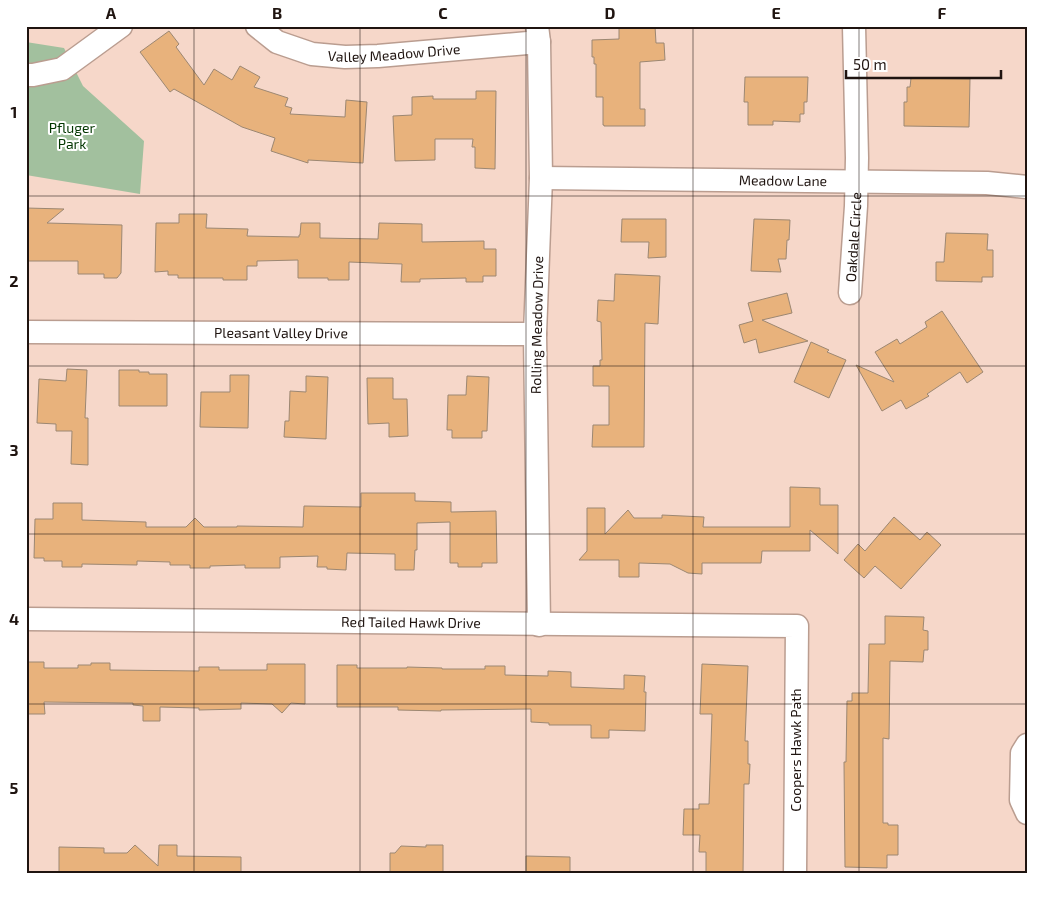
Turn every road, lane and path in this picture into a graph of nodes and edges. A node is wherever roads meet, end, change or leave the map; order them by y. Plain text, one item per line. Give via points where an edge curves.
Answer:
1 (121, 26) edge
2 (256, 26) edge
3 (854, 26) edge
4 (538, 34) edge
5 (26, 75) edge
6 (541, 178) junction
7 (857, 181) junction
8 (1027, 187) edge
9 (850, 293) dead end
10 (26, 332) edge
11 (535, 334) junction
12 (26, 619) edge
13 (539, 624) junction
14 (797, 626) joint
15 (1027, 745) edge
16 (1027, 813) edge
17 (795, 874) edge

1 - 5 street via 62,68
2 - 4 street, Valley Meadow Drive via 277,42 312,54 345,57 388,55
3 - 7 street, Oakdale Circle
4 - 6 street, Rolling Meadow Drive
6 - 7 street, Meadow Lane
6 - 11 street, Rolling Meadow Drive
7 - 8 street, Meadow Lane via 987,183
7 - 9 street, Oakdale Circle
10 - 11 street, Pleasant Valley Drive
11 - 13 street, Rolling Meadow Drive
12 - 13 street, Red Tailed Hawk Drive
13 - 14 street, Red Tailed Hawk Drive
14 - 17 street, Coopers Hawk Path
15 - 16 street via 1022,753 1021,800

